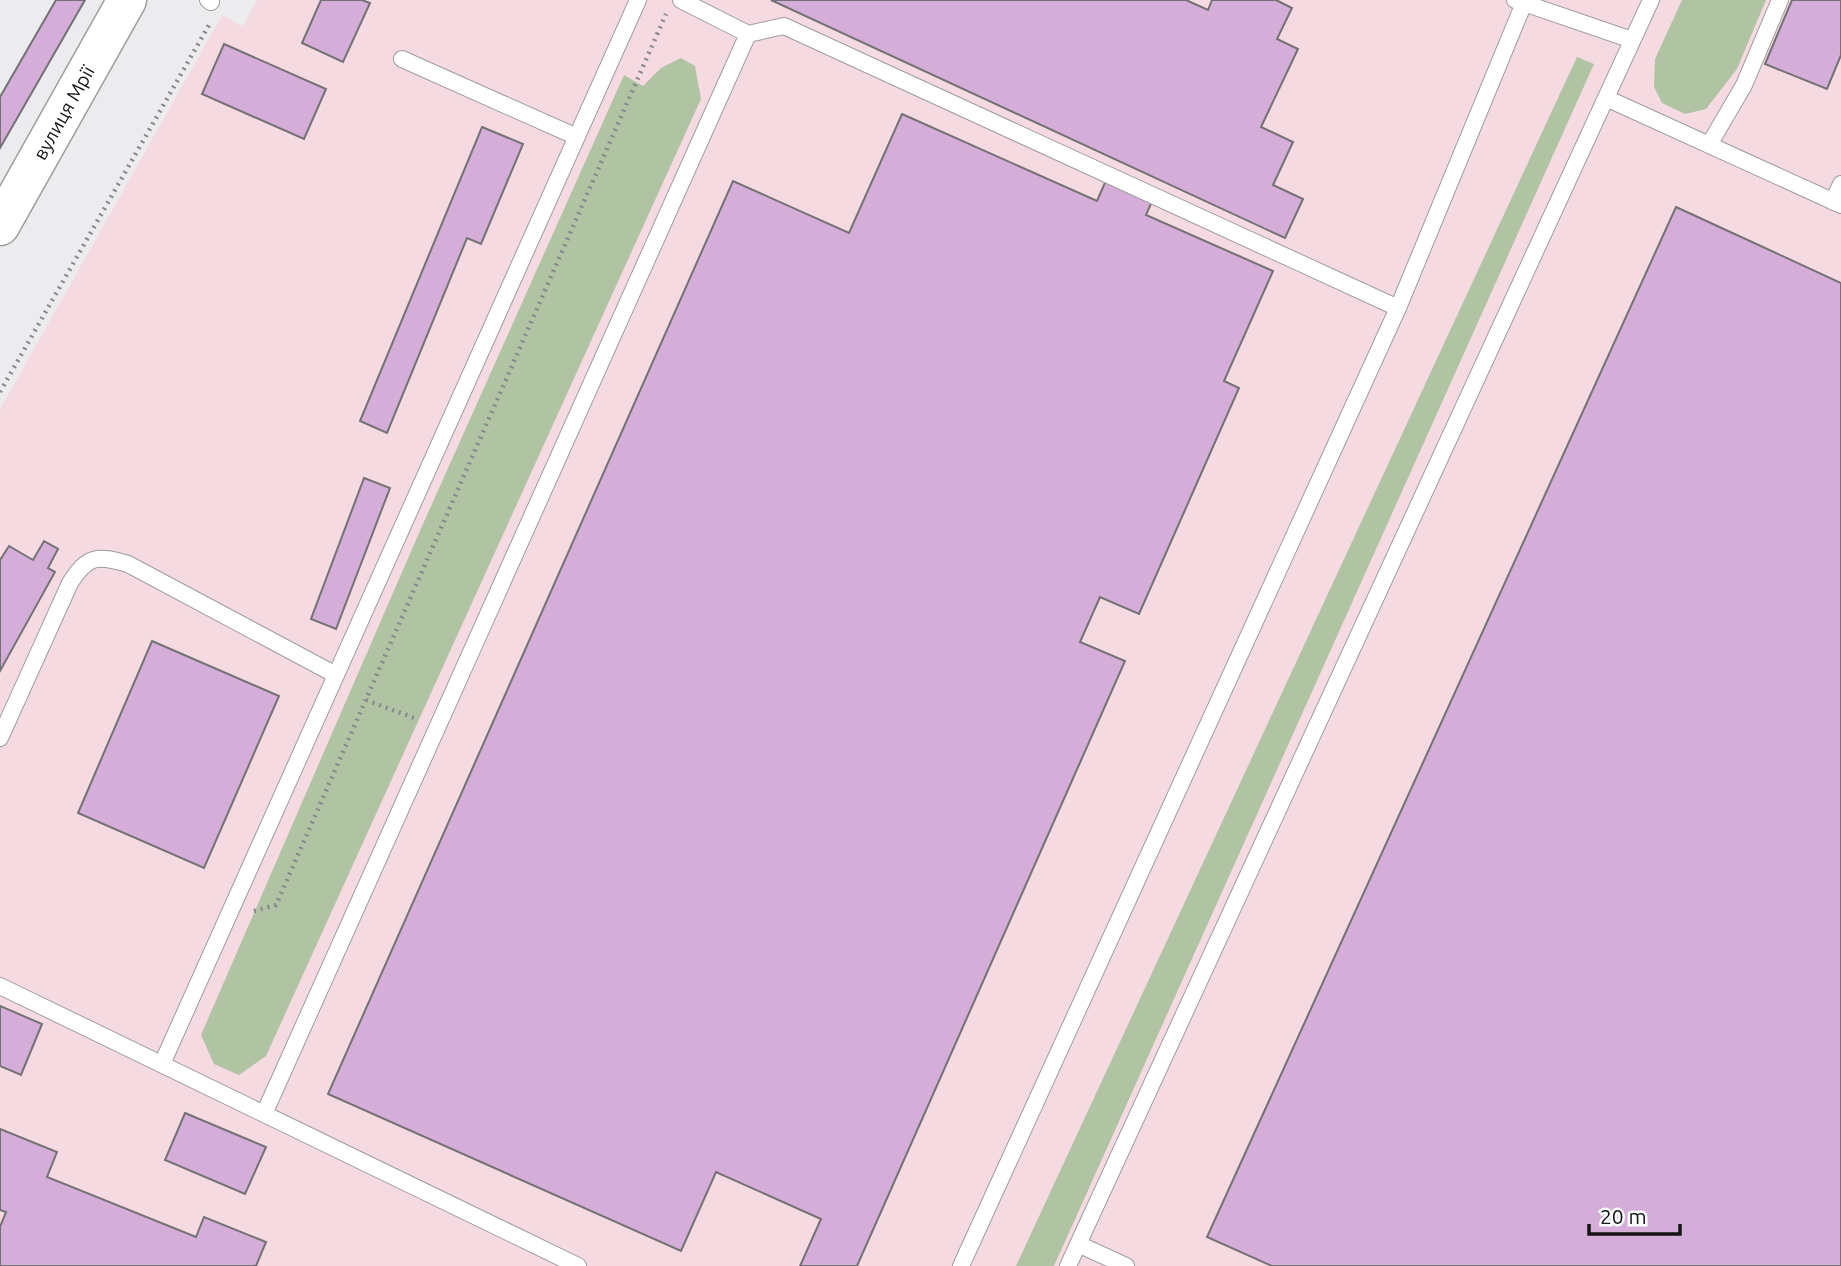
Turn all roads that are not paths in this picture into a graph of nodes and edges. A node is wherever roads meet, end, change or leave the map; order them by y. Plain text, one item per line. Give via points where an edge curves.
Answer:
1 (127, 0) edge
2 (638, 0) edge
3 (681, 0) edge
4 (1651, 0) edge
5 (1780, 0) edge
6 (1519, 2) edge
7 (748, 34) junction
8 (1632, 40) junction
9 (402, 59) dead end
10 (1606, 98) junction
11 (577, 137) junction
12 (1709, 145) junction
13 (1841, 184) edge
14 (1837, 203) edge
15 (0, 226) edge
16 (1398, 309) junction
17 (336, 675) junction
18 (0, 738) edge
19 (0, 986) edge
20 (162, 1064) junction
21 (264, 1114) junction
22 (1078, 1244) junction
23 (578, 1266) edge
24 (961, 1266) edge
25 (1068, 1266) edge
26 (1126, 1266) edge

1 - 15 street, вулиця Мрії
2 - 11 lane
3 - 7 lane
4 - 8 lane
5 - 12 lane via 1744,85
6 - 8 lane
6 - 16 lane
7 - 16 lane via 784,26
7 - 21 lane
8 - 10 lane
9 - 11 lane
10 - 12 lane
10 - 22 lane
11 - 17 lane
12 - 14 lane
13 - 14 lane
16 - 24 lane
17 - 18 lane via 128,564 104,557 82,564 70,583
17 - 20 lane
19 - 20 lane
20 - 21 lane
21 - 23 lane
22 - 25 lane
22 - 26 lane

